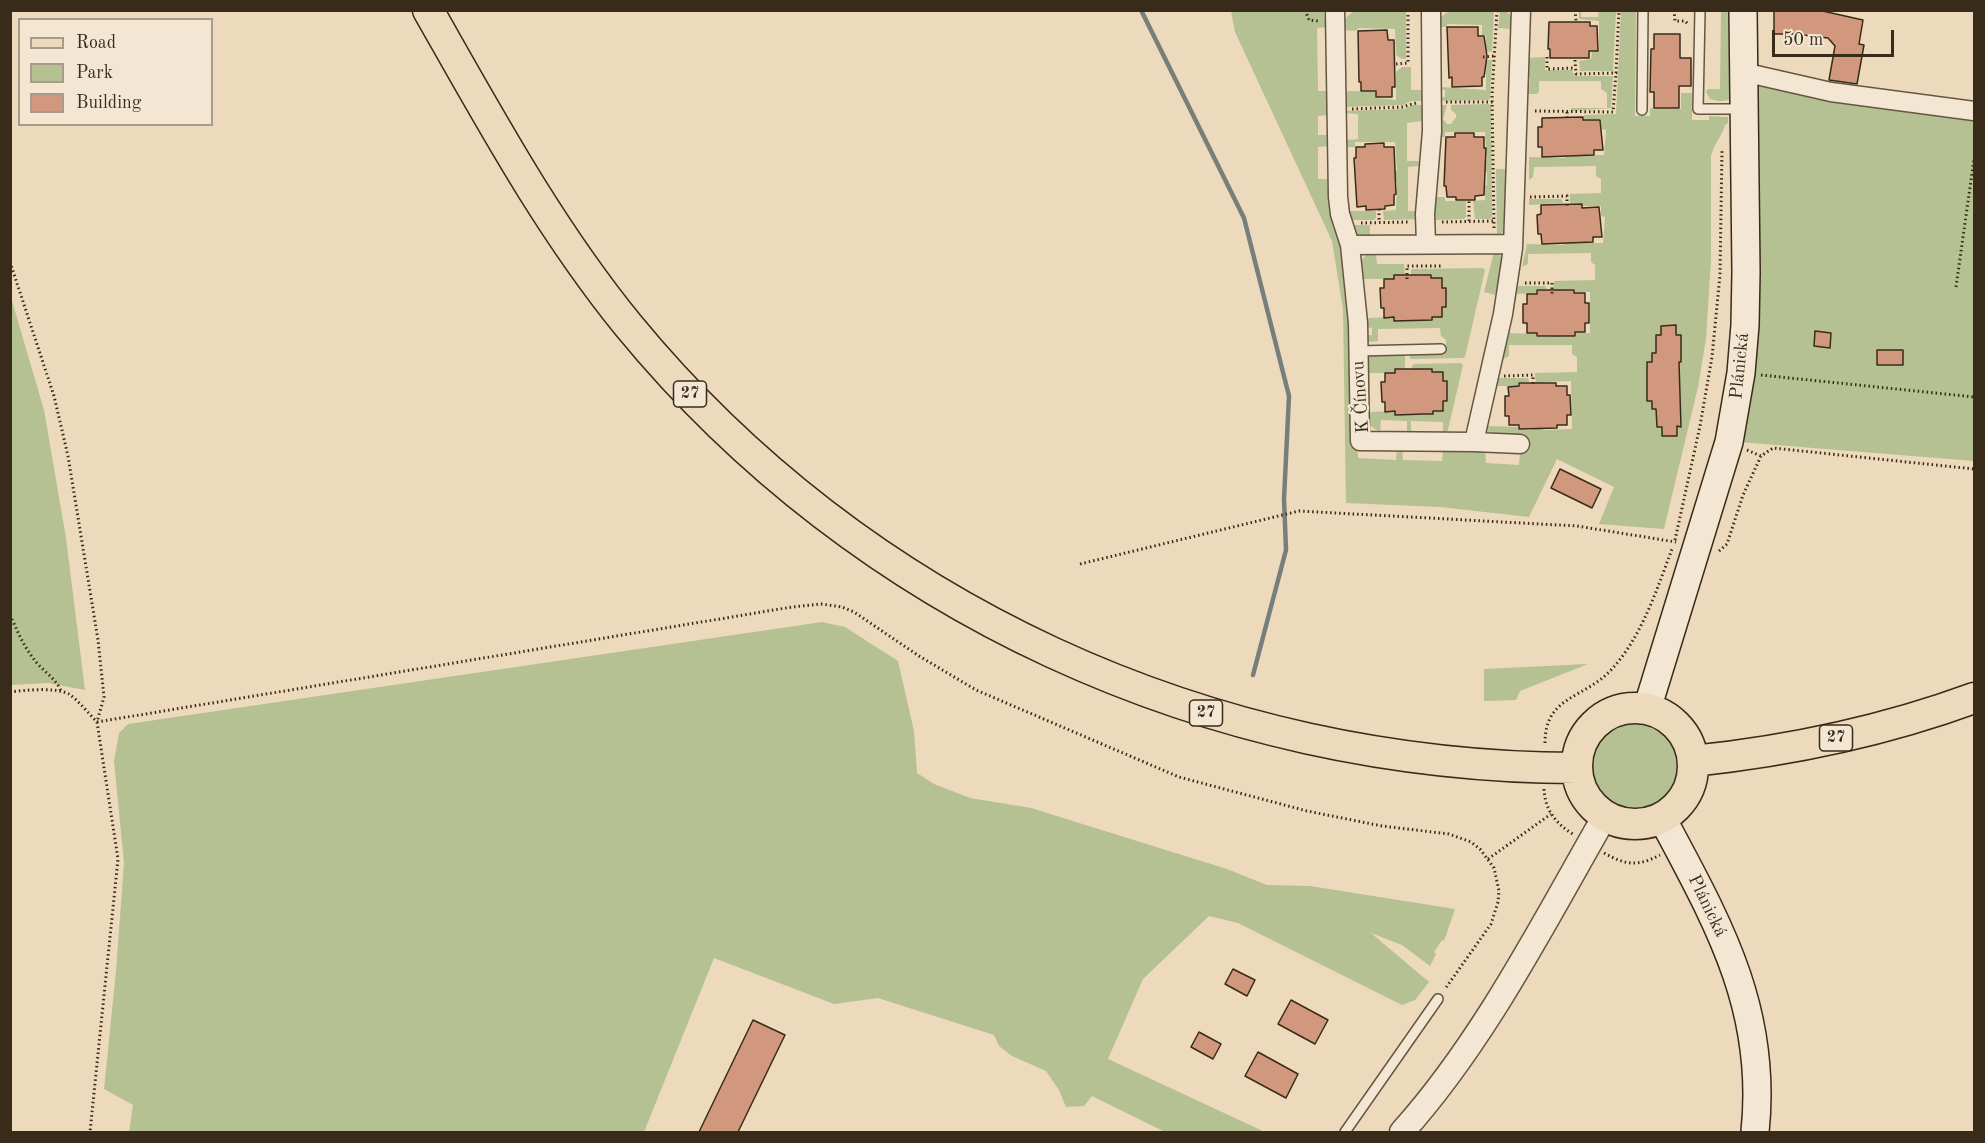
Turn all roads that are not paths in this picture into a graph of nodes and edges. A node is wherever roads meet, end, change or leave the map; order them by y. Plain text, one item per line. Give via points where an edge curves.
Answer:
1 (428, 10) edge
2 (1335, 10) edge
3 (1431, 10) edge
4 (1521, 10) edge
5 (1643, 10) edge
6 (1700, 10) edge
7 (1743, 10) edge
8 (1743, 72) junction
9 (1743, 109) junction
10 (1642, 110) dead end
11 (1974, 111) edge
12 (1426, 244) junction
13 (1504, 244) junction
14 (1350, 245) junction
15 (1442, 349) dead end
16 (1358, 351) junction
17 (1474, 441) junction
18 (1520, 444) dead end
19 (1974, 698) edge
20 (1647, 709) junction
21 (1693, 761) junction
22 (1577, 768) junction
23 (1605, 816) junction
24 (1662, 818) junction
25 (1438, 999) road end
26 (1345, 1132) edge
27 (1402, 1132) edge
28 (1755, 1132) edge

1 - 22 main road, 27 via 546,212 629,326 739,442 806,500 880,554 968,610 1034,644 1189,707 1350,748 1443,761
2 - 14 street, K Čínovu via 1338,197
3 - 12 street via 1432,131
4 - 13 street
5 - 10 lane
6 - 9 lane via 1698,109
7 - 8 main road, Plánická
8 - 9 main road, Plánická
8 - 11 street via 1831,92
9 - 20 main road, Plánická via 1746,272 1741,373 1729,442 1686,545
12 - 13 street
12 - 14 street
13 - 17 street via 1503,314
14 - 16 street, K Čínovu
15 - 16 lane
16 - 17 street, K Čínovu via 1360,441
17 - 18 street, K Čínovu
19 - 21 main road, 27 via 1839,737
20 - 21 main road via 1678,728
20 - 22 main road via 1623,709 1600,719 1581,744
21 - 24 main road via 1688,791
22 - 23 main road via 1585,796
23 - 24 main road via 1636,825
23 - 27 street via 1477,1033
24 - 28 main road, Plánická via 1720,930 1745,997 1756,1057
25 - 26 lane

